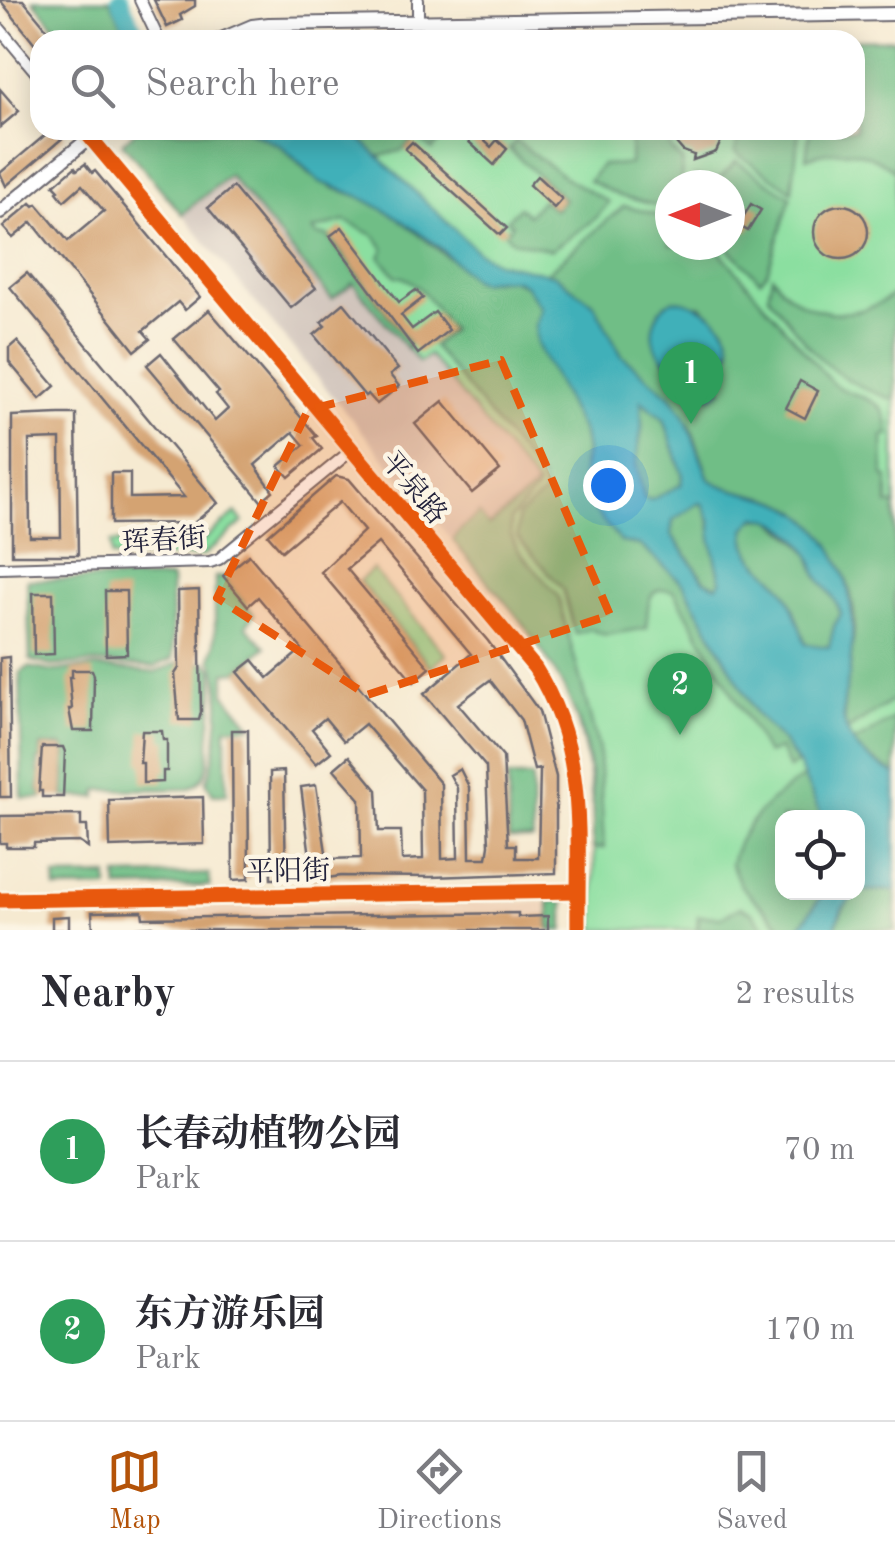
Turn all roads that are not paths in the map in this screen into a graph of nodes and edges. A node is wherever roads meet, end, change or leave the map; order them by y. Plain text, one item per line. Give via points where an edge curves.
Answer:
1 (140, 0) edge
2 (418, 0) edge
3 (895, 14) edge
4 (418, 22) junction
5 (0, 29) edge
6 (155, 30) edge
7 (243, 30) edge
8 (30, 65) edge
9 (82, 140) edge
10 (98, 140) edge
11 (0, 212) edge
12 (352, 450) junction
13 (0, 568) edge
14 (578, 891) junction
15 (0, 900) edge
16 (578, 930) edge

1 - 6 street
2 - 4 street
3 - 4 main road
4 - 7 main road
5 - 8 street
9 - 11 main road
10 - 12 street, 平泉路
12 - 13 street, 珲春街 via 219,559
12 - 14 street, 平泉路 via 534,668 560,712 576,780
14 - 15 street, 平阳街
14 - 16 street, 平泉路

